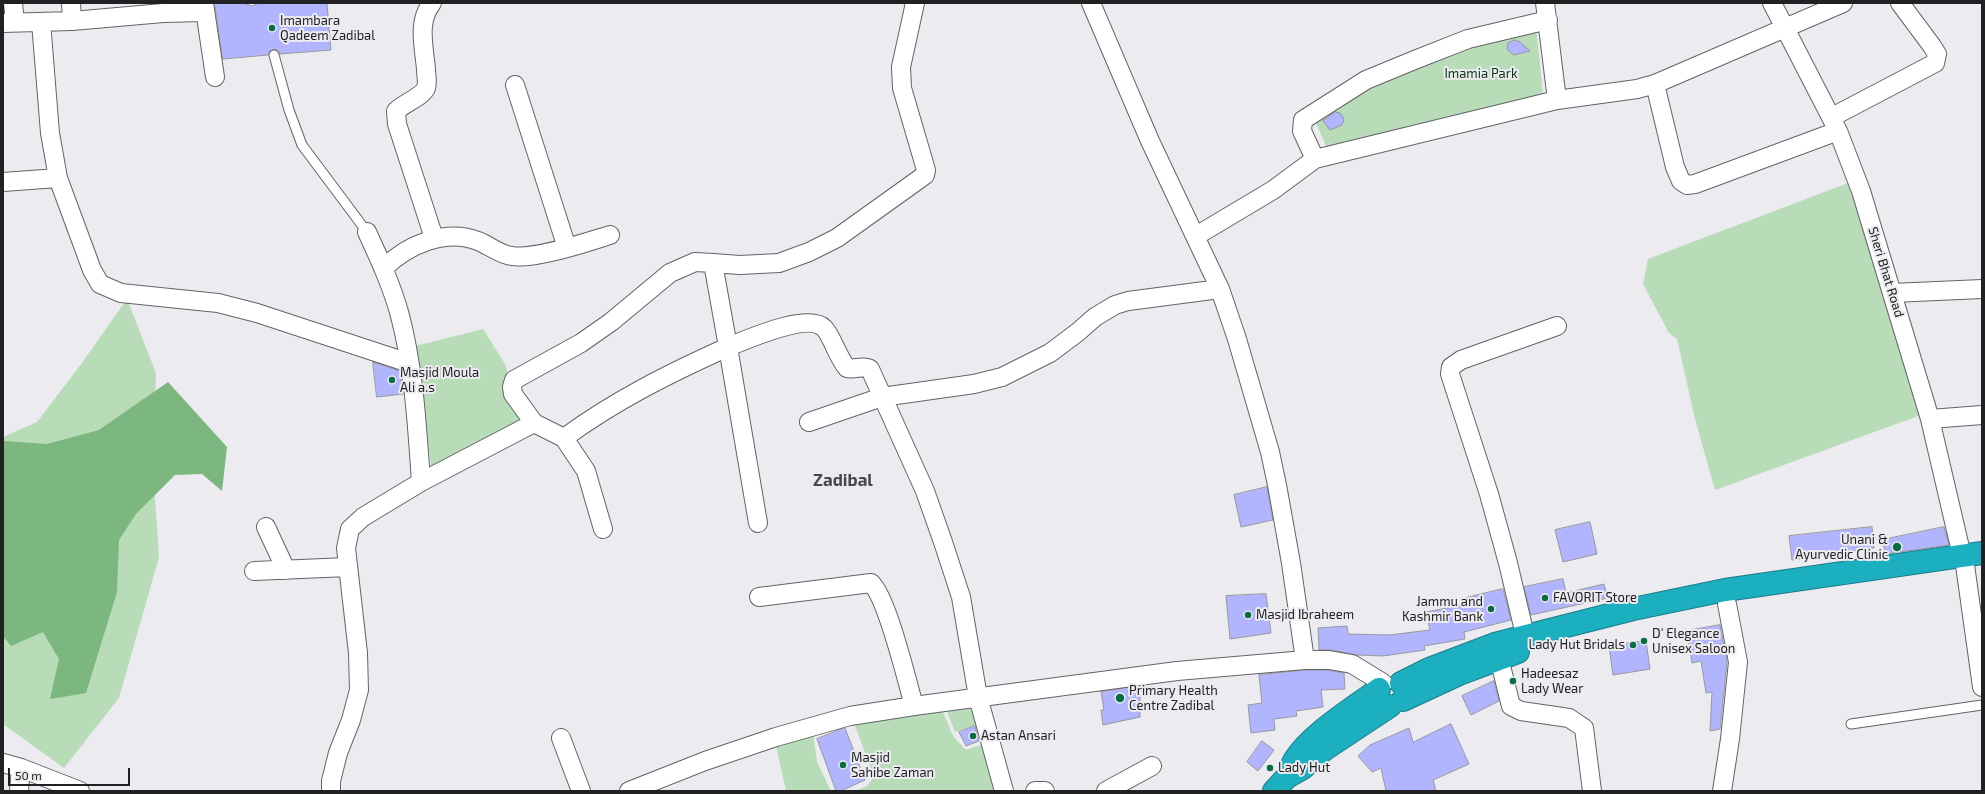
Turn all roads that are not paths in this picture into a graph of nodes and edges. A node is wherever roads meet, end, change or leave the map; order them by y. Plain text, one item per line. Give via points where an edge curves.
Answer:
1 (13, 3) edge
2 (71, 3) edge
3 (432, 3) edge
4 (915, 3) edge
5 (1091, 3) edge
6 (1772, 3) edge
7 (1843, 3) edge
8 (1900, 3) edge
9 (204, 8) edge
10 (1546, 11) edge
11 (72, 21) junction
12 (9, 22) edge
13 (42, 22) junction
14 (1785, 29) junction
15 (274, 55) dead end
16 (215, 77) dead end
17 (1655, 84) junction
18 (515, 85) dead end
19 (1557, 100) junction
20 (1835, 124) junction
21 (1315, 160) junction
22 (58, 178) junction
23 (3, 182) edge
24 (367, 232) joint
25 (610, 235) dead end
26 (1196, 236) junction
27 (434, 238) junction
28 (567, 248) junction
29 (713, 263) junction
30 (384, 268) junction
31 (1220, 289) junction
32 (1982, 289) edge
33 (1892, 294) junction
34 (1557, 326) dead end
35 (728, 347) junction
36 (410, 363) junction
37 (882, 397) junction
38 (1982, 415) edge
39 (1930, 419) junction
40 (809, 422) dead end
41 (534, 423) junction
42 (564, 438) junction
43 (421, 482) junction
44 (758, 523) dead end
45 (266, 527) dead end
46 (603, 529) dead end
47 (1973, 559) edge
48 (348, 567) junction
49 (286, 570) junction
50 (254, 571) dead end
51 (759, 597) dead end
52 (1727, 604) junction
53 (1525, 635) junction
54 (1499, 658) junction
55 (1306, 660) junction
56 (1982, 687) edge
57 (1391, 692) junction
58 (978, 697) junction
59 (1982, 705) edge
60 (914, 706) junction
61 (1851, 724) dead end
62 (561, 738) dead end
63 (3, 763) edge
64 (1152, 766) dead end
65 (21, 768) junction
66 (1278, 787) edge
67 (19, 791) edge
68 (80, 791) edge
69 (331, 791) edge
70 (581, 791) edge
71 (629, 791) edge
72 (1004, 791) edge
73 (1034, 791) edge
74 (1045, 791) edge
75 (1106, 791) edge
76 (1592, 791) edge
77 (1722, 791) edge

1 - 12 street
2 - 11 street
3 - 27 street via 426,10 422,25 426,88 396,111 397,124
4 - 29 street via 901,67 902,88 926,170 925,175 837,238 809,252 780,263
5 - 26 street via 1150,141
6 - 14 street, Sheri Bhat Road
7 - 14 street
8 - 20 street via 1937,54 1935,63
9 - 11 street
9 - 16 street
10 - 19 street
10 - 21 street via 1366,80 1303,120 1302,131
11 - 13 street
12 - 13 street
13 - 22 street via 50,133
14 - 17 street
14 - 20 street, Sheri Bhat Road
15 - 24 lane via 289,110 302,144
17 - 19 street via 1637,89
17 - 20 street via 1675,167 1681,181 1687,186
18 - 28 street
19 - 21 street
20 - 33 street, Sheri Bhat Road via 1861,191
21 - 26 street via 1273,190
22 - 23 street
22 - 36 street via 92,270 100,284 121,293 218,303
24 - 30 street
25 - 28 street
26 - 31 street
27 - 28 street via 457,237 477,241 512,256
27 - 30 street via 395,257
29 - 35 street
29 - 41 street via 695,262 670,272 611,322 581,343 514,380 513,394
30 - 36 street via 399,312
31 - 37 street via 1114,305 1050,353 1002,377 974,384
31 - 55 street via 1270,452 1285,523
32 - 33 street
33 - 39 street, Sheri Bhat Road
34 - 53 street via 1461,360 1451,367 1450,374 1489,494
35 - 37 street via 772,330 814,323 824,328 846,368 870,369
35 - 42 street via 637,391 595,415
35 - 44 street
36 - 43 street via 416,401
37 - 40 street
37 - 58 street via 925,491 961,597
38 - 39 street
39 - 47 street, Sheri Bhat Road
41 - 42 street
41 - 43 street
42 - 46 street via 586,471
43 - 48 street via 362,517 350,529 346,548
45 - 49 street
47 - 52 highway
47 - 53 highway via 1725,590
47 - 56 street, Sheri Bhat Road
48 - 49 street
48 - 69 street via 358,653 359,690 338,753
49 - 50 street
51 - 60 street via 871,583 877,588 903,664
52 - 54 highway via 1533,647
52 - 77 street via 1738,662
53 - 57 highway via 1452,659
54 - 57 highway
54 - 76 street via 1511,706 1521,711 1569,718 1584,728
55 - 57 street via 1352,664
55 - 58 street via 1177,671
57 - 66 highway via 1361,724
58 - 60 street
58 - 72 street
59 - 61 lane
60 - 71 street via 850,716 776,737
62 - 70 street
63 - 65 street
64 - 75 street
65 - 67 street
65 - 68 street
73 - 74 street

